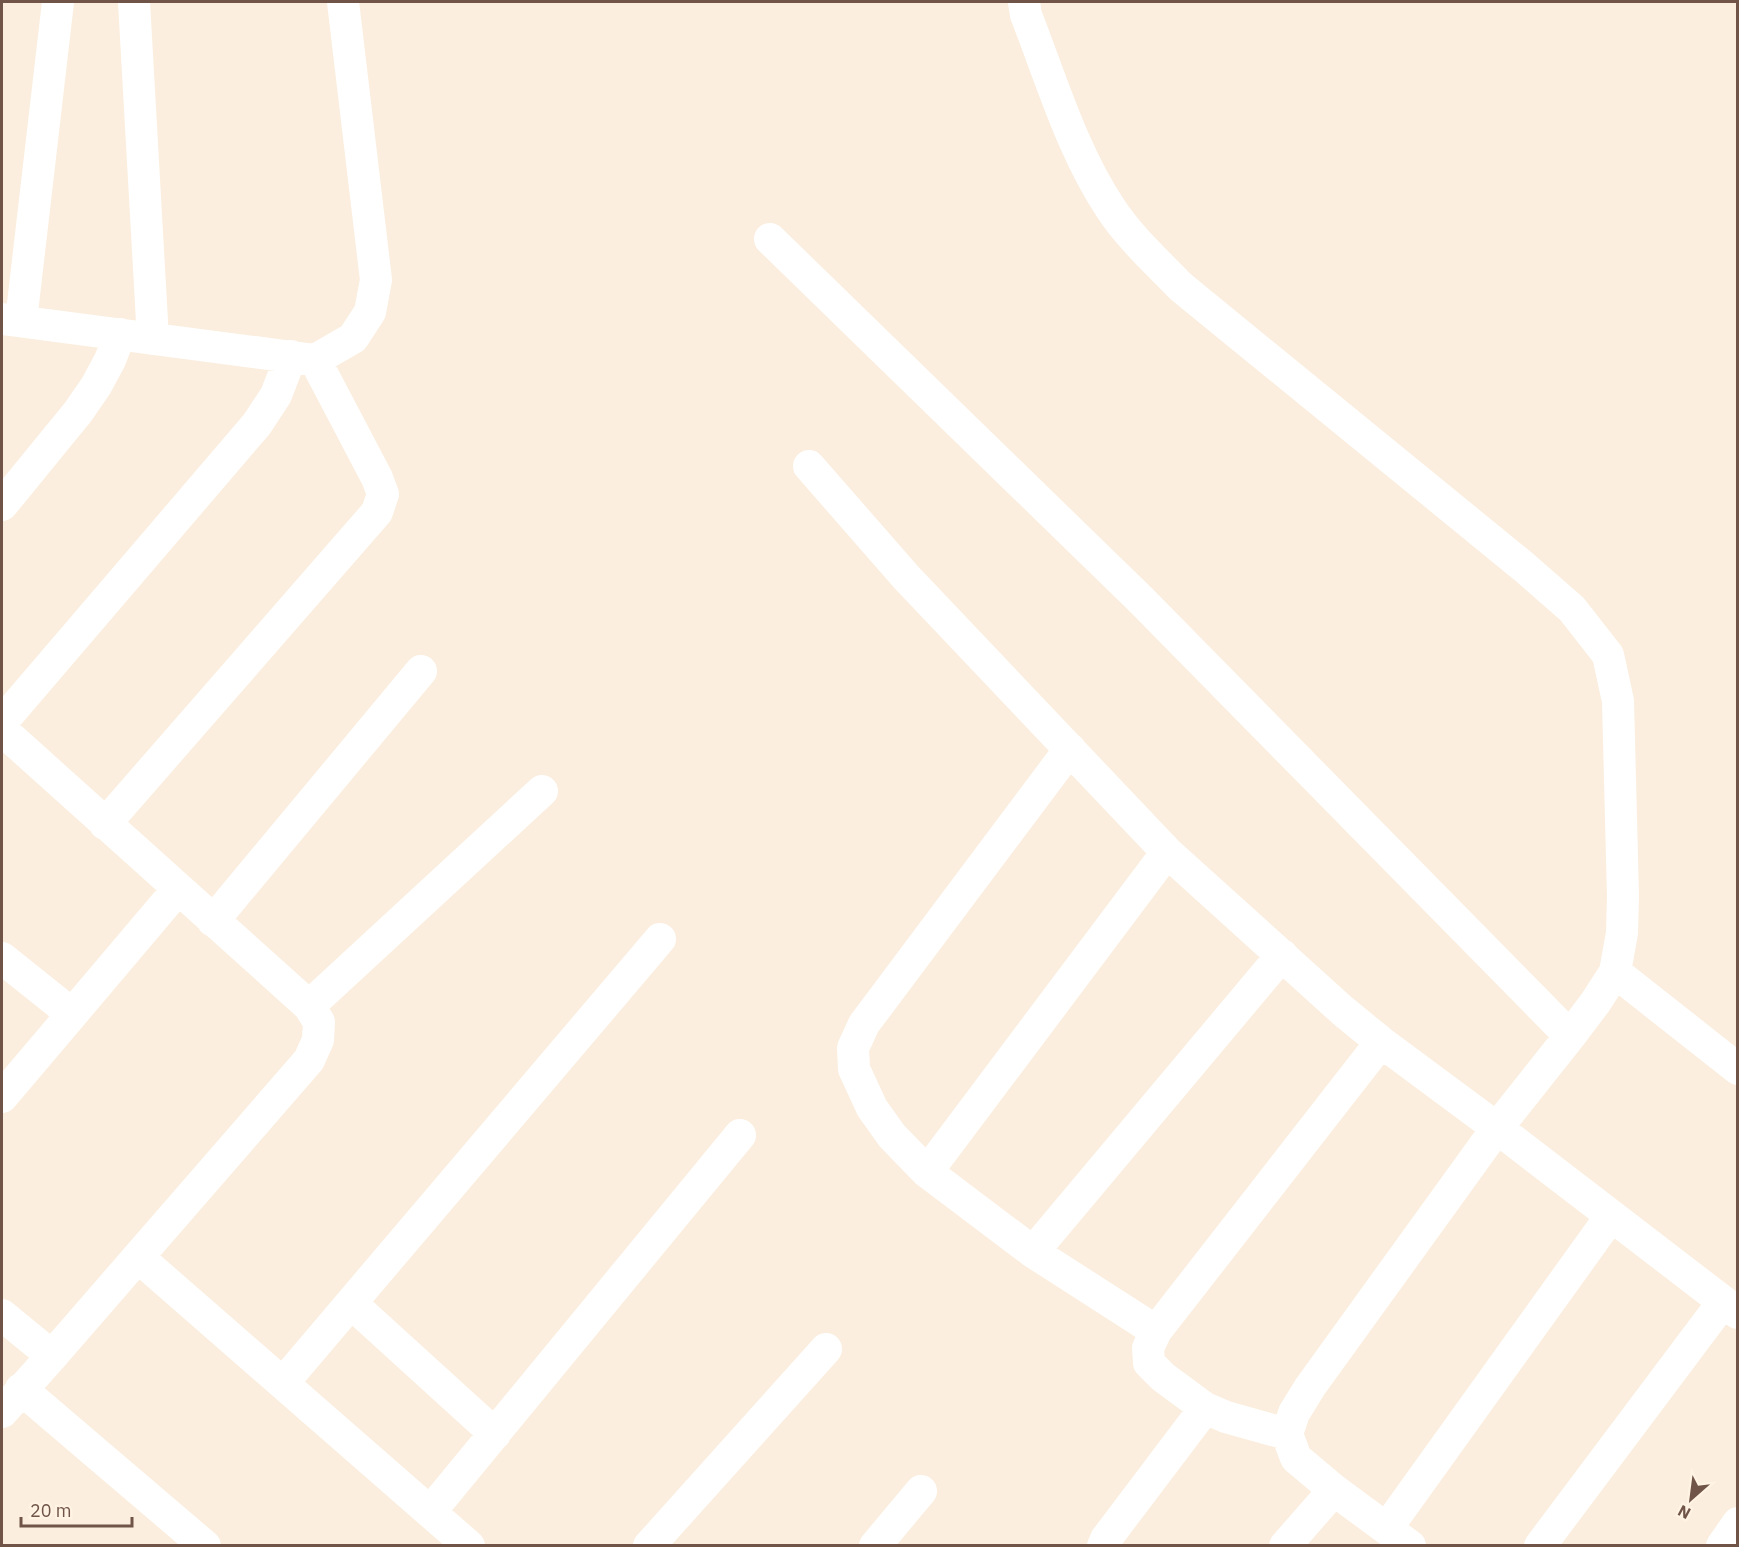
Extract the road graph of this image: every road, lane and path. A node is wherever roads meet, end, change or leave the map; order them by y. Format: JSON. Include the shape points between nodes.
{"nodes":[{"id":1,"x":58,"y":2,"type":"edge"},
{"id":2,"x":134,"y":2,"type":"edge"},
{"id":3,"x":343,"y":2,"type":"edge"},
{"id":4,"x":1024,"y":2,"type":"edge"},
{"id":5,"x":770,"y":239,"type":"dead end"},
{"id":6,"x":11,"y":320,"type":"edge"},
{"id":7,"x":120,"y":334,"type":"junction"},
{"id":8,"x":153,"y":339,"type":"junction"},
{"id":9,"x":303,"y":358,"type":"junction"},
{"id":10,"x":809,"y":465,"type":"dead end"},
{"id":11,"x":2,"y":505,"type":"edge"},
{"id":12,"x":421,"y":671,"type":"dead end"},
{"id":13,"x":2,"y":722,"type":"edge"},
{"id":14,"x":2,"y":730,"type":"edge"},
{"id":15,"x":1070,"y":749,"type":"junction"},
{"id":16,"x":542,"y":791,"type":"dead end"},
{"id":17,"x":105,"y":824,"type":"junction"},
{"id":18,"x":1167,"y":852,"type":"junction"},
{"id":19,"x":178,"y":890,"type":"junction"},
{"id":20,"x":213,"y":921,"type":"junction"},
{"id":21,"x":660,"y":939,"type":"dead end"},
{"id":22,"x":1282,"y":955,"type":"junction"},
{"id":23,"x":2,"y":958,"type":"edge"},
{"id":24,"x":1616,"y":972,"type":"junction"},
{"id":25,"x":309,"y":1006,"type":"junction"},
{"id":26,"x":72,"y":1014,"type":"junction"},
{"id":27,"x":1570,"y":1036,"type":"junction"},
{"id":28,"x":1380,"y":1042,"type":"junction"},
{"id":29,"x":1733,"y":1058,"type":"edge"},
{"id":30,"x":2,"y":1097,"type":"edge"},
{"id":31,"x":1497,"y":1128,"type":"junction"},
{"id":32,"x":740,"y":1135,"type":"dead end"},
{"id":33,"x":927,"y":1172,"type":"junction"},
{"id":34,"x":1611,"y":1216,"type":"junction"},
{"id":35,"x":1033,"y":1252,"type":"junction"},
{"id":36,"x":138,"y":1257,"type":"junction"},
{"id":37,"x":351,"y":1303,"type":"junction"},
{"id":38,"x":1730,"y":1308,"type":"edge"},
{"id":39,"x":2,"y":1315,"type":"edge"},
{"id":40,"x":1156,"y":1331,"type":"junction"},
{"id":41,"x":826,"y":1349,"type":"dead end"},
{"id":42,"x":52,"y":1356,"type":"junction"},
{"id":43,"x":283,"y":1383,"type":"junction"},
{"id":44,"x":11,"y":1400,"type":"edge"},
{"id":45,"x":1205,"y":1408,"type":"junction"},
{"id":46,"x":495,"y":1434,"type":"junction"},
{"id":47,"x":1287,"y":1434,"type":"junction"},
{"id":48,"x":1334,"y":1490,"type":"junction"},
{"id":49,"x":921,"y":1491,"type":"dead end"},
{"id":50,"x":430,"y":1512,"type":"junction"},
{"id":51,"x":1737,"y":1523,"type":"edge"},
{"id":52,"x":1398,"y":1537,"type":"edge"},
{"id":53,"x":205,"y":1545,"type":"edge"},
{"id":54,"x":469,"y":1545,"type":"edge"},
{"id":55,"x":649,"y":1545,"type":"edge"},
{"id":56,"x":875,"y":1545,"type":"edge"},
{"id":57,"x":1103,"y":1545,"type":"edge"},
{"id":58,"x":1285,"y":1545,"type":"edge"},
{"id":59,"x":1540,"y":1545,"type":"edge"},
{"id":60,"x":1722,"y":1545,"type":"edge"}],
"edges":[{"from":1,"to":6,"type":"street"},
{"from":2,"to":8,"type":"street"},
{"from":3,"to":9,"type":"street","via":[[376,280],[369,312],[353,338]]},
{"from":4,"to":24,"type":"street","via":[[1082,158],[1111,209],[1140,245],[1181,287],[1572,609],[1608,655],[1619,724],[1622,933]]},
{"from":5,"to":27,"type":"street","via":[[1141,600]]},
{"from":6,"to":7,"type":"street"},
{"from":7,"to":8,"type":"street"},
{"from":7,"to":11,"type":"street","via":[[110,360],[78,412]]},
{"from":8,"to":9,"type":"street"},
{"from":9,"to":13,"type":"street","via":[[257,424]]},
{"from":9,"to":17,"type":"street","via":[[377,478],[383,494],[377,512]]},
{"from":10,"to":15,"type":"street","via":[[906,577]]},
{"from":12,"to":20,"type":"street"},
{"from":14,"to":17,"type":"street"},
{"from":15,"to":18,"type":"street"},
{"from":15,"to":33,"type":"street","via":[[864,1024],[854,1048],[854,1070],[873,1108],[892,1136]]},
{"from":16,"to":25,"type":"street"},
{"from":17,"to":19,"type":"street"},
{"from":18,"to":22,"type":"street"},
{"from":18,"to":33,"type":"street"},
{"from":19,"to":20,"type":"street"},
{"from":19,"to":26,"type":"street"},
{"from":20,"to":25,"type":"street"},
{"from":21,"to":37,"type":"street"},
{"from":22,"to":28,"type":"street"},
{"from":22,"to":35,"type":"street"},
{"from":23,"to":26,"type":"street"},
{"from":24,"to":27,"type":"street"},
{"from":24,"to":29,"type":"street"},
{"from":25,"to":36,"type":"street","via":[[319,1022],[318,1040],[309,1060]]},
{"from":26,"to":30,"type":"street"},
{"from":27,"to":31,"type":"street"},
{"from":28,"to":31,"type":"street"},
{"from":28,"to":40,"type":"street"},
{"from":31,"to":34,"type":"street"},
{"from":31,"to":47,"type":"street","via":[[1310,1387]]},
{"from":32,"to":46,"type":"street"},
{"from":33,"to":35,"type":"street"},
{"from":34,"to":38,"type":"street"},
{"from":34,"to":52,"type":"street"},
{"from":35,"to":40,"type":"street"},
{"from":36,"to":42,"type":"street"},
{"from":36,"to":43,"type":"street"},
{"from":37,"to":43,"type":"street"},
{"from":37,"to":46,"type":"street"},
{"from":38,"to":59,"type":"street"},
{"from":39,"to":42,"type":"street"},
{"from":40,"to":45,"type":"street","via":[[1148,1348],[1149,1363]]},
{"from":41,"to":55,"type":"street"},
{"from":42,"to":44,"type":"street"},
{"from":43,"to":50,"type":"street"},
{"from":44,"to":53,"type":"street"},
{"from":45,"to":47,"type":"street"},
{"from":45,"to":57,"type":"street"},
{"from":46,"to":50,"type":"street"},
{"from":47,"to":48,"type":"street","via":[[1296,1458]]},
{"from":48,"to":52,"type":"street"},
{"from":48,"to":58,"type":"street"},
{"from":49,"to":56,"type":"street"},
{"from":50,"to":54,"type":"street"},
{"from":51,"to":60,"type":"street"}]}
